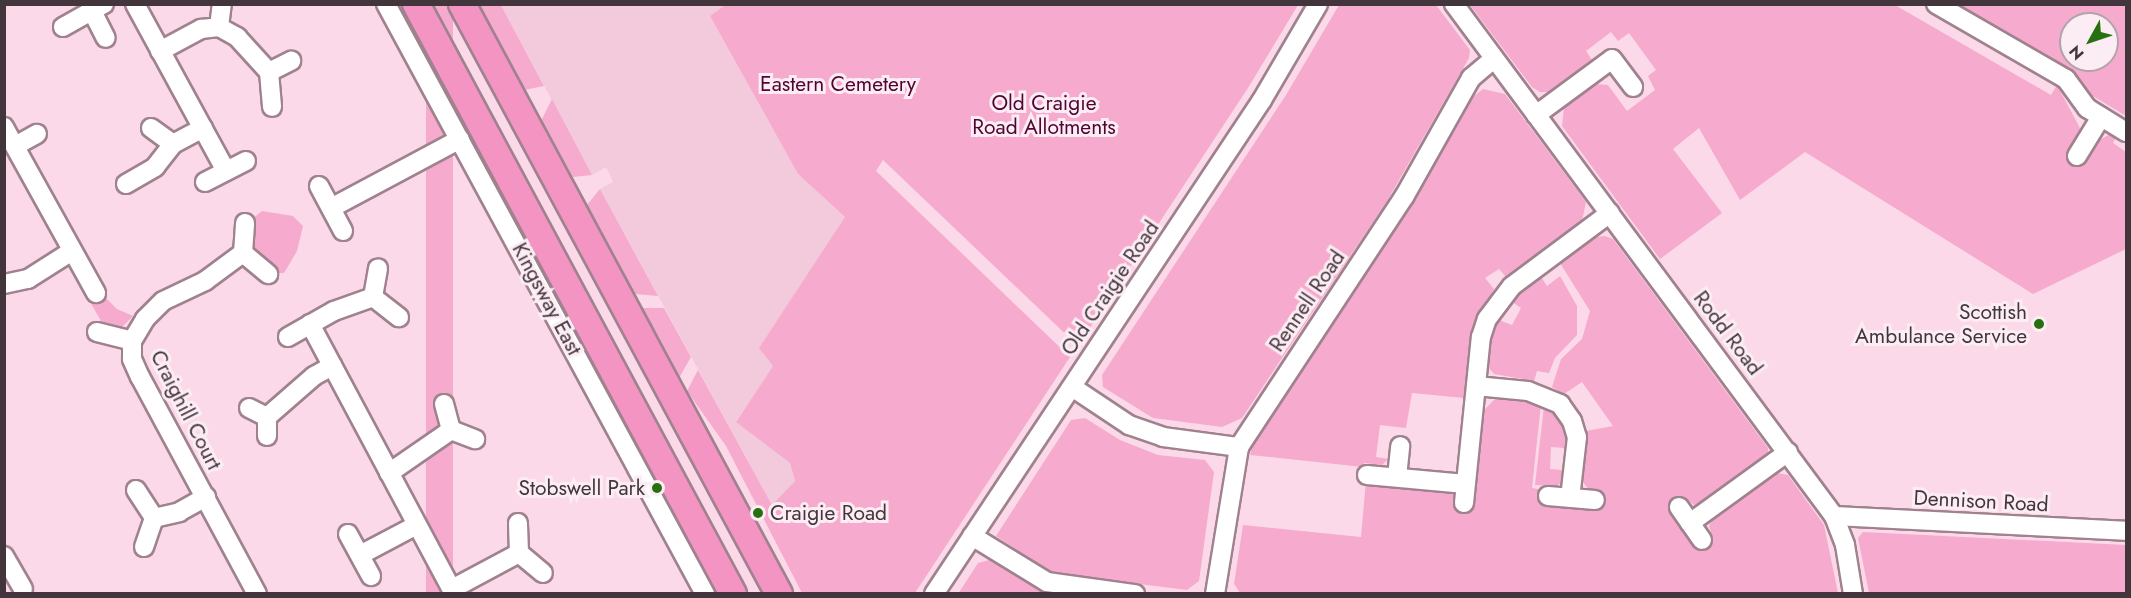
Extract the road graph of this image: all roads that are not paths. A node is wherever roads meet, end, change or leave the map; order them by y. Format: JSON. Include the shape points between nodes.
{"nodes":[{"id":1,"x":135,"y":4,"type":"edge"},
{"id":2,"x":222,"y":4,"type":"edge"},
{"id":3,"x":386,"y":4,"type":"edge"},
{"id":4,"x":416,"y":4,"type":"edge"},
{"id":5,"x":462,"y":4,"type":"edge"},
{"id":6,"x":1318,"y":4,"type":"edge"},
{"id":7,"x":1454,"y":4,"type":"edge"},
{"id":8,"x":1936,"y":4,"type":"edge"},
{"id":9,"x":98,"y":8,"type":"edge"},
{"id":10,"x":63,"y":27,"type":"dead end"},
{"id":11,"x":219,"y":27,"type":"junction"},
{"id":12,"x":106,"y":38,"type":"dead end"},
{"id":13,"x":160,"y":51,"type":"junction"},
{"id":14,"x":1494,"y":58,"type":"junction"},
{"id":15,"x":291,"y":61,"type":"dead end"},
{"id":16,"x":269,"y":72,"type":"junction"},
{"id":17,"x":1633,"y":87,"type":"dead end"},
{"id":18,"x":272,"y":107,"type":"dead end"},
{"id":19,"x":1536,"y":115,"type":"junction"},
{"id":20,"x":2101,"y":117,"type":"junction"},
{"id":21,"x":4,"y":127,"type":"edge"},
{"id":22,"x":151,"y":128,"type":"dead end"},
{"id":23,"x":203,"y":128,"type":"junction"},
{"id":24,"x":2127,"y":132,"type":"edge"},
{"id":25,"x":37,"y":134,"type":"dead end"},
{"id":26,"x":460,"y":139,"type":"junction"},
{"id":27,"x":173,"y":144,"type":"junction"},
{"id":28,"x":15,"y":146,"type":"junction"},
{"id":29,"x":2077,"y":156,"type":"dead end"},
{"id":30,"x":246,"y":161,"type":"dead end"},
{"id":31,"x":226,"y":171,"type":"junction"},
{"id":32,"x":205,"y":182,"type":"dead end"},
{"id":33,"x":126,"y":184,"type":"dead end"},
{"id":34,"x":319,"y":186,"type":"dead end"},
{"id":35,"x":331,"y":208,"type":"junction"},
{"id":36,"x":1610,"y":213,"type":"junction"},
{"id":37,"x":245,"y":223,"type":"dead end"},
{"id":38,"x":343,"y":231,"type":"dead end"},
{"id":39,"x":72,"y":251,"type":"junction"},
{"id":40,"x":243,"y":253,"type":"junction"},
{"id":41,"x":378,"y":268,"type":"dead end"},
{"id":42,"x":268,"y":274,"type":"dead end"},
{"id":43,"x":4,"y":284,"type":"edge"},
{"id":44,"x":96,"y":293,"type":"dead end"},
{"id":45,"x":373,"y":297,"type":"junction"},
{"id":46,"x":399,"y":317,"type":"dead end"},
{"id":47,"x":310,"y":324,"type":"junction"},
{"id":48,"x":97,"y":332,"type":"dead end"},
{"id":49,"x":288,"y":337,"type":"dead end"},
{"id":50,"x":132,"y":341,"type":"junction"},
{"id":51,"x":332,"y":366,"type":"junction"},
{"id":52,"x":1476,"y":386,"type":"junction"},
{"id":53,"x":1071,"y":387,"type":"junction"},
{"id":54,"x":444,"y":404,"type":"dead end"},
{"id":55,"x":249,"y":408,"type":"dead end"},
{"id":56,"x":267,"y":417,"type":"junction"},
{"id":57,"x":451,"y":430,"type":"junction"},
{"id":58,"x":267,"y":436,"type":"dead end"},
{"id":59,"x":475,"y":439,"type":"dead end"},
{"id":60,"x":1400,"y":446,"type":"dead end"},
{"id":61,"x":1239,"y":447,"type":"junction"},
{"id":62,"x":1788,"y":452,"type":"junction"},
{"id":63,"x":389,"y":473,"type":"junction"},
{"id":64,"x":1367,"y":475,"type":"dead end"},
{"id":65,"x":1397,"y":477,"type":"junction"},
{"id":66,"x":1466,"y":483,"type":"junction"},
{"id":67,"x":136,"y":490,"type":"dead end"},
{"id":68,"x":1548,"y":496,"type":"dead end"},
{"id":69,"x":206,"y":497,"type":"junction"},
{"id":70,"x":1570,"y":498,"type":"junction"},
{"id":71,"x":1595,"y":500,"type":"dead end"},
{"id":72,"x":1464,"y":503,"type":"dead end"},
{"id":73,"x":1678,"y":507,"type":"dead end"},
{"id":74,"x":1834,"y":516,"type":"junction"},
{"id":75,"x":154,"y":518,"type":"junction"},
{"id":76,"x":518,"y":523,"type":"dead end"},
{"id":77,"x":1690,"y":523,"type":"junction"},
{"id":78,"x":417,"y":525,"type":"junction"},
{"id":79,"x":2127,"y":531,"type":"edge"},
{"id":80,"x":348,"y":534,"type":"dead end"},
{"id":81,"x":972,"y":536,"type":"junction"},
{"id":82,"x":1702,"y":540,"type":"dead end"},
{"id":83,"x":144,"y":547,"type":"dead end"},
{"id":84,"x":519,"y":553,"type":"junction"},
{"id":85,"x":360,"y":555,"type":"junction"},
{"id":86,"x":7,"y":567,"type":"edge"},
{"id":87,"x":543,"y":573,"type":"dead end"},
{"id":88,"x":371,"y":576,"type":"dead end"},
{"id":89,"x":23,"y":589,"type":"dead end"},
{"id":90,"x":453,"y":591,"type":"edge"},
{"id":91,"x":257,"y":594,"type":"edge"},
{"id":92,"x":705,"y":594,"type":"edge"},
{"id":93,"x":733,"y":594,"type":"edge"},
{"id":94,"x":778,"y":594,"type":"edge"},
{"id":95,"x":934,"y":594,"type":"edge"},
{"id":96,"x":1135,"y":594,"type":"edge"},
{"id":97,"x":1215,"y":594,"type":"edge"},
{"id":98,"x":1853,"y":594,"type":"edge"}],
"edges":[{"from":1,"to":13,"type":"street"},
{"from":2,"to":11,"type":"street"},
{"from":3,"to":26,"type":"street","name":"Kingsway East"},
{"from":4,"to":93,"type":"highway","name":"Kingsway East"},
{"from":5,"to":94,"type":"highway"},
{"from":6,"to":53,"type":"street","name":"Old Craigie Road","via":[[1262,100]]},
{"from":7,"to":14,"type":"street","name":"Rodd Road"},
{"from":8,"to":20,"type":"street","via":[[2066,79],[2087,108]]},
{"from":9,"to":10,"type":"street"},
{"from":9,"to":12,"type":"street"},
{"from":11,"to":13,"type":"street","via":[[201,29]]},
{"from":11,"to":16,"type":"street","via":[[237,37]]},
{"from":13,"to":23,"type":"street"},
{"from":14,"to":19,"type":"street","name":"Rodd Road"},
{"from":14,"to":61,"type":"street","name":"Rennell Road","via":[[1471,78],[1404,196]]},
{"from":15,"to":16,"type":"street"},
{"from":16,"to":18,"type":"street"},
{"from":17,"to":19,"type":"street","via":[[1612,59]]},
{"from":19,"to":36,"type":"street","name":"Rodd Road"},
{"from":20,"to":24,"type":"street"},
{"from":20,"to":29,"type":"street"},
{"from":21,"to":28,"type":"street"},
{"from":22,"to":27,"type":"street"},
{"from":23,"to":27,"type":"street"},
{"from":23,"to":31,"type":"street"},
{"from":25,"to":28,"type":"street"},
{"from":26,"to":35,"type":"street"},
{"from":26,"to":92,"type":"street","name":"Kingsway East"},
{"from":27,"to":33,"type":"street","via":[[155,167]]},
{"from":28,"to":39,"type":"street"},
{"from":30,"to":31,"type":"street"},
{"from":31,"to":32,"type":"street"},
{"from":34,"to":35,"type":"street"},
{"from":35,"to":38,"type":"street"},
{"from":36,"to":52,"type":"street","via":[[1496,302],[1480,337]]},
{"from":36,"to":62,"type":"street","name":"Rodd Road"},
{"from":37,"to":40,"type":"street"},
{"from":39,"to":43,"type":"street","via":[[28,279]]},
{"from":39,"to":44,"type":"street"},
{"from":40,"to":42,"type":"street"},
{"from":40,"to":50,"type":"street","name":"Craighill Court","via":[[204,281],[163,301],[145,319]]},
{"from":41,"to":45,"type":"street"},
{"from":45,"to":46,"type":"street"},
{"from":45,"to":47,"type":"street"},
{"from":47,"to":49,"type":"street"},
{"from":47,"to":51,"type":"street"},
{"from":48,"to":50,"type":"street","name":"Craighill Court"},
{"from":50,"to":69,"type":"street","name":"Craighill Court","via":[[132,359],[140,377]]},
{"from":51,"to":56,"type":"street","via":[[314,376]]},
{"from":51,"to":63,"type":"street"},
{"from":52,"to":66,"type":"street"},
{"from":52,"to":70,"type":"street","via":[[1528,391],[1560,404],[1577,437]]},
{"from":53,"to":61,"type":"street","via":[[1106,412],[1151,433]]},
{"from":53,"to":81,"type":"street","name":"Old Craigie Road"},
{"from":54,"to":57,"type":"street"},
{"from":55,"to":56,"type":"street"},
{"from":56,"to":58,"type":"street"},
{"from":57,"to":59,"type":"street"},
{"from":57,"to":63,"type":"street"},
{"from":60,"to":65,"type":"street"},
{"from":61,"to":97,"type":"street","name":"Rennell Road"},
{"from":62,"to":74,"type":"street","name":"Rodd Road"},
{"from":62,"to":77,"type":"street"},
{"from":63,"to":78,"type":"street"},
{"from":64,"to":65,"type":"street"},
{"from":65,"to":66,"type":"street"},
{"from":66,"to":72,"type":"street"},
{"from":67,"to":75,"type":"street"},
{"from":68,"to":70,"type":"street"},
{"from":69,"to":75,"type":"street","name":"Craighill Court","via":[[179,512]]},
{"from":69,"to":91,"type":"street","name":"Craighill Court"},
{"from":70,"to":71,"type":"street"},
{"from":73,"to":77,"type":"street"},
{"from":74,"to":79,"type":"street","name":"Dennison Road"},
{"from":74,"to":98,"type":"street","name":"Rodd Road","via":[[1845,545]]},
{"from":75,"to":83,"type":"street"},
{"from":76,"to":84,"type":"street"},
{"from":77,"to":82,"type":"street"},
{"from":78,"to":85,"type":"street"},
{"from":78,"to":90,"type":"street"},
{"from":80,"to":85,"type":"street"},
{"from":81,"to":95,"type":"street","name":"Old Craigie Road"},
{"from":81,"to":96,"type":"street","via":[[1047,582]]},
{"from":84,"to":87,"type":"street"},
{"from":84,"to":90,"type":"street"},
{"from":85,"to":88,"type":"street"},
{"from":86,"to":89,"type":"street"}]}
